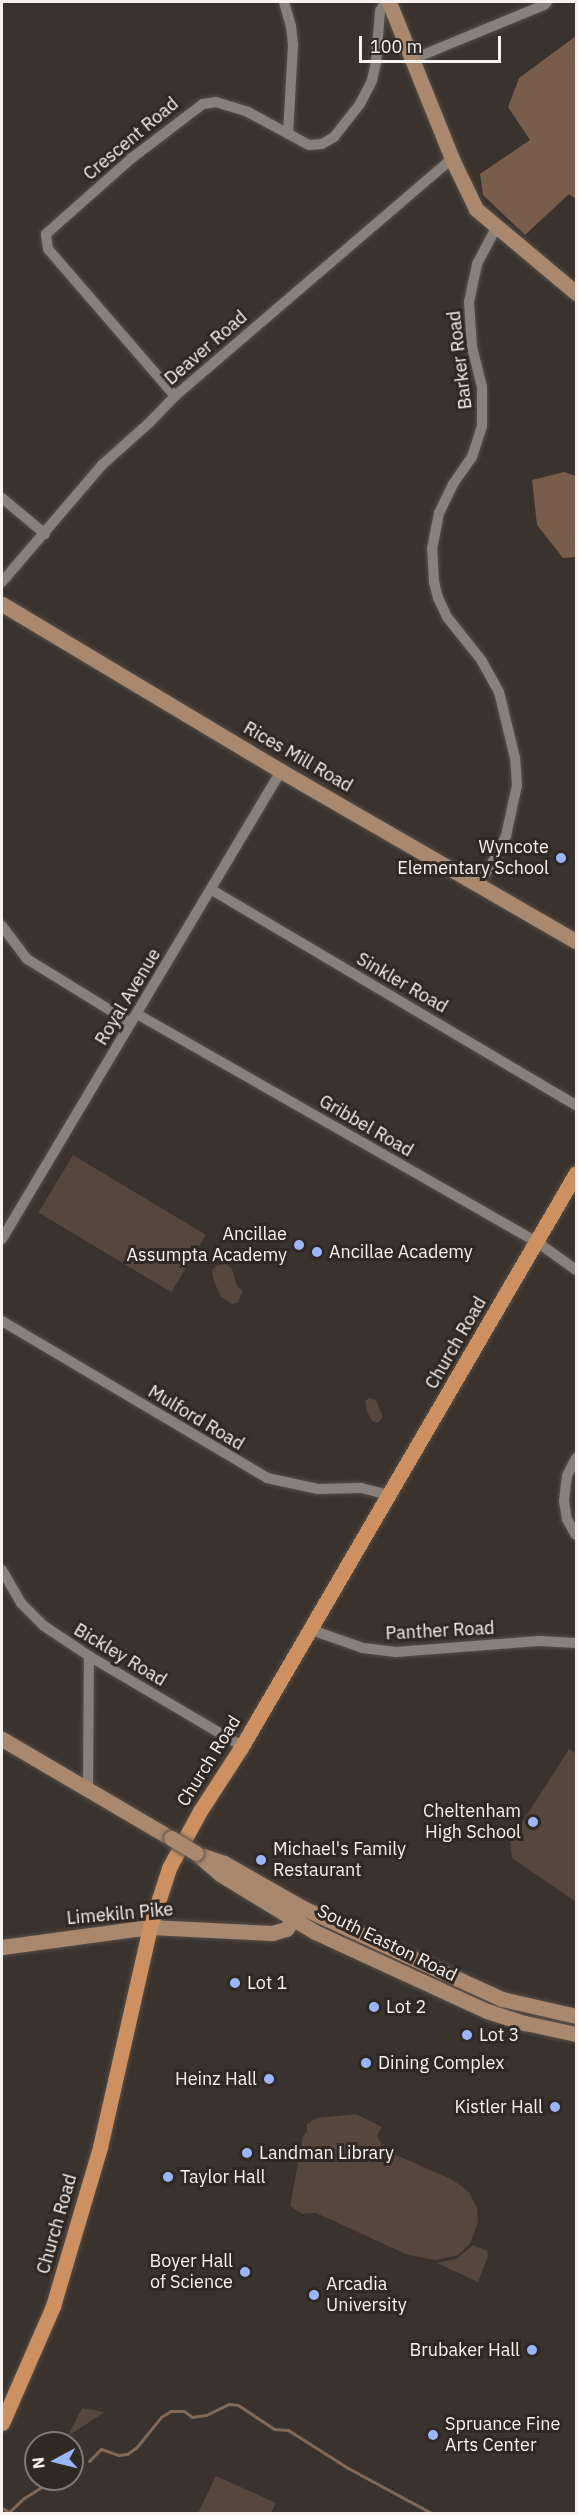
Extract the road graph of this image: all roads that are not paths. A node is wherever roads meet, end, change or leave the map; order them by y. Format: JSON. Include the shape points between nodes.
{"nodes":[{"id":1,"x":284,"y":2,"type":"edge"},
{"id":2,"x":388,"y":2,"type":"edge"},
{"id":3,"x":547,"y":2,"type":"edge"},
{"id":4,"x":413,"y":59,"type":"junction"},
{"id":5,"x":288,"y":134,"type":"junction"},
{"id":6,"x":452,"y":159,"type":"junction"},
{"id":7,"x":496,"y":228,"type":"junction"},
{"id":8,"x":576,"y":293,"type":"edge"},
{"id":9,"x":175,"y":396,"type":"junction"},
{"id":10,"x":2,"y":498,"type":"edge"},
{"id":11,"x":45,"y":534,"type":"junction"},
{"id":12,"x":2,"y":582,"type":"edge"},
{"id":13,"x":2,"y":604,"type":"edge"},
{"id":14,"x":281,"y":771,"type":"junction"},
{"id":15,"x":479,"y":883,"type":"junction"},
{"id":16,"x":212,"y":890,"type":"junction"},
{"id":17,"x":2,"y":926,"type":"edge"},
{"id":18,"x":576,"y":940,"type":"edge"},
{"id":19,"x":134,"y":1018,"type":"junction"},
{"id":20,"x":576,"y":1105,"type":"edge"},
{"id":21,"x":576,"y":1173,"type":"edge"},
{"id":22,"x":2,"y":1239,"type":"edge"},
{"id":23,"x":537,"y":1242,"type":"junction"},
{"id":24,"x":576,"y":1270,"type":"edge"},
{"id":25,"x":2,"y":1321,"type":"edge"},
{"id":26,"x":576,"y":1458,"type":"edge"},
{"id":27,"x":389,"y":1495,"type":"junction"},
{"id":28,"x":576,"y":1535,"type":"edge"},
{"id":29,"x":2,"y":1570,"type":"edge"},
{"id":30,"x":309,"y":1629,"type":"junction"},
{"id":31,"x":576,"y":1643,"type":"edge"},
{"id":32,"x":89,"y":1656,"type":"junction"},
{"id":33,"x":2,"y":1738,"type":"edge"},
{"id":34,"x":242,"y":1746,"type":"junction"},
{"id":35,"x":88,"y":1790,"type":"junction"},
{"id":36,"x":299,"y":1913,"type":"junction"},
{"id":37,"x":150,"y":1927,"type":"junction"},
{"id":38,"x":2,"y":1947,"type":"edge"},
{"id":39,"x":576,"y":2016,"type":"edge"},
{"id":40,"x":576,"y":2034,"type":"edge"},
{"id":41,"x":2,"y":2423,"type":"edge"}],
"edges":[{"from":1,"to":5,"type":"street","via":[[293,45]]},
{"from":2,"to":4,"type":"main road"},
{"from":2,"to":5,"type":"street","name":"Crescent Road","via":[[380,11],[372,80],[349,120],[334,137],[317,145],[305,144]]},
{"from":3,"to":4,"type":"street"},
{"from":4,"to":6,"type":"main road"},
{"from":5,"to":9,"type":"street","name":"Crescent Road","via":[[234,107],[211,102],[198,105],[46,234],[48,249]]},
{"from":6,"to":7,"type":"main road","via":[[476,209]]},
{"from":6,"to":9,"type":"street","name":"Deaver Road"},
{"from":7,"to":8,"type":"main road"},
{"from":7,"to":15,"type":"street","name":"Barker Road","via":[[477,264],[470,295],[472,347],[484,403],[482,427],[472,457],[439,513],[432,549],[438,598],[500,692],[516,759],[517,785],[506,836]]},
{"from":9,"to":11,"type":"street","name":"Deaver Road","via":[[102,465]]},
{"from":10,"to":11,"type":"street"},
{"from":11,"to":12,"type":"street","name":"Deaver Road"},
{"from":13,"to":14,"type":"main road","name":"Rices Mill Road"},
{"from":14,"to":15,"type":"main road","name":"Rices Mill Road"},
{"from":14,"to":16,"type":"street","name":"Royal Avenue"},
{"from":15,"to":18,"type":"main road","name":"Rices Mill Road"},
{"from":16,"to":19,"type":"street","name":"Royal Avenue"},
{"from":16,"to":20,"type":"street","name":"Sinkler Road"},
{"from":17,"to":19,"type":"street","name":"Gribbel Road","via":[[27,959]]},
{"from":19,"to":22,"type":"street","name":"Royal Avenue"},
{"from":19,"to":23,"type":"street","name":"Gribbel Road"},
{"from":21,"to":23,"type":"main road","name":"Church Road"},
{"from":23,"to":24,"type":"street","name":"Gribbel Road"},
{"from":23,"to":27,"type":"main road","name":"Church Road"},
{"from":25,"to":27,"type":"street","name":"Mulford Road","via":[[267,1478],[318,1489],[361,1488]]},
{"from":26,"to":28,"type":"street","via":[[567,1476],[564,1496],[567,1519]]},
{"from":27,"to":30,"type":"main road","name":"Church Road"},
{"from":29,"to":32,"type":"street","name":"Bickley Road","via":[[35,1619]]},
{"from":30,"to":31,"type":"street","name":"Panther Road","via":[[378,1651],[415,1653],[539,1641]]},
{"from":30,"to":34,"type":"main road","name":"Church Road"},
{"from":32,"to":34,"type":"street","name":"Bickley Road"},
{"from":32,"to":35,"type":"street"},
{"from":33,"to":35,"type":"main road","name":"South Easton Road"},
{"from":34,"to":37,"type":"main road","name":"Church Road","via":[[169,1869]]},
{"from":35,"to":36,"type":"main road","name":"South Easton Road","bridge":true,"via":[[196,1853],[220,1874]]},
{"from":36,"to":37,"type":"main road","name":"Limekiln Pike","via":[[286,1929],[260,1934]]},
{"from":36,"to":39,"type":"main road","name":"South Easton Road","via":[[502,1999]]},
{"from":36,"to":40,"type":"main road","name":"South Easton Road","via":[[315,1932],[478,2008],[525,2024]]},
{"from":37,"to":38,"type":"main road","name":"Limekiln Pike"},
{"from":37,"to":41,"type":"main road","name":"Church Road","via":[[107,2119],[53,2306]]}]}
